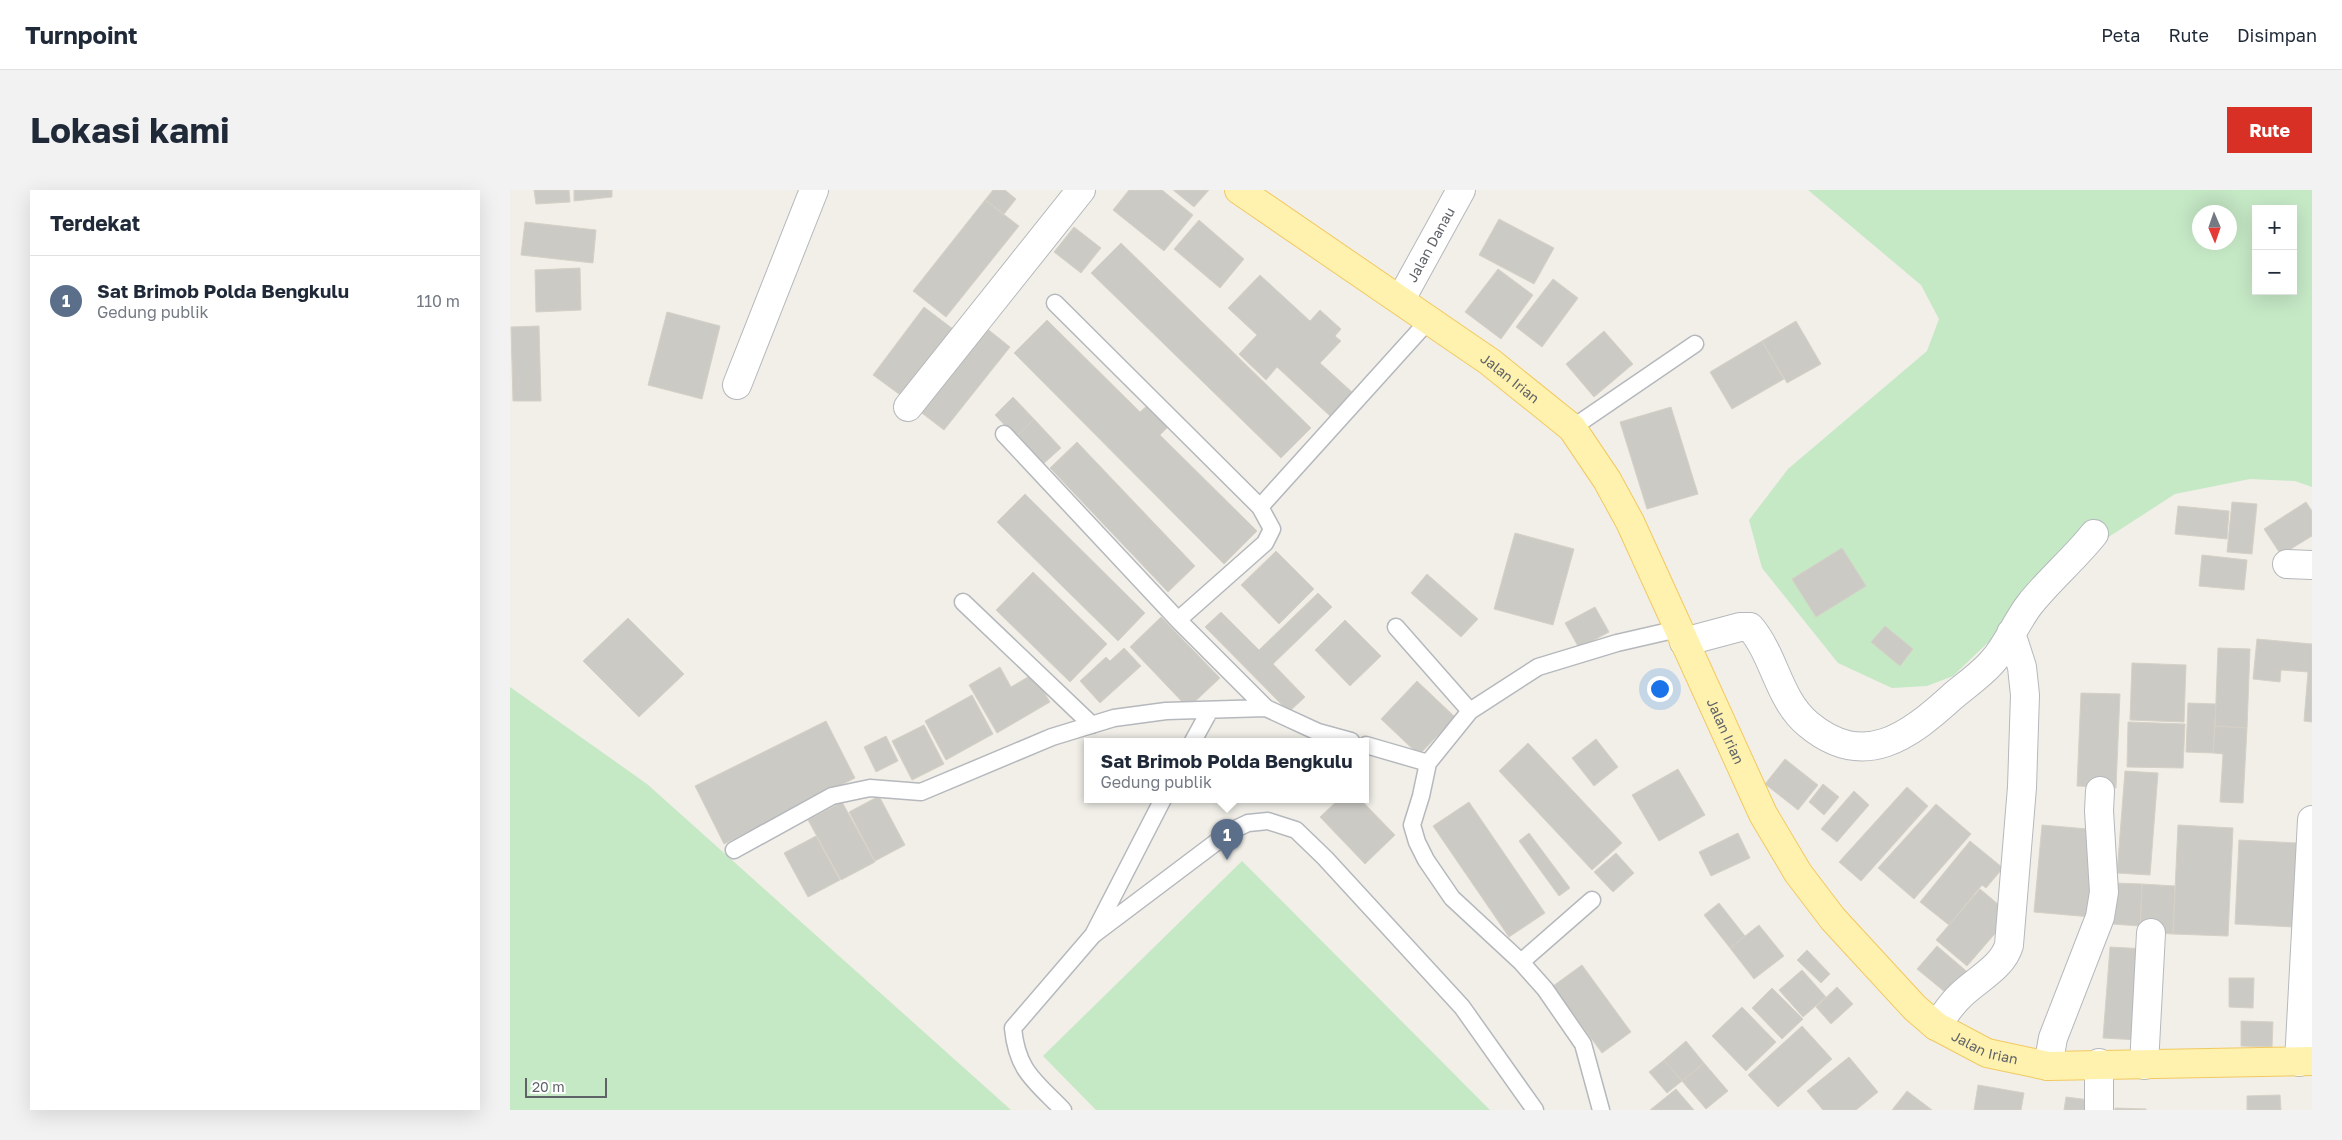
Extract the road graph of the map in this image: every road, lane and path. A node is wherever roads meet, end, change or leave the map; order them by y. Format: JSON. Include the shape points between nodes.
{"nodes":[{"id":1,"x":814,"y":190,"type":"edge"},
{"id":2,"x":1081,"y":190,"type":"edge"},
{"id":3,"x":1239,"y":190,"type":"edge"},
{"id":4,"x":1461,"y":190,"type":"edge"},
{"id":5,"x":1401,"y":299,"type":"junction"},
{"id":6,"x":1055,"y":303,"type":"dead end"},
{"id":7,"x":1429,"y":320,"type":"junction"},
{"id":8,"x":1695,"y":344,"type":"dead end"},
{"id":9,"x":737,"y":385,"type":"dead end"},
{"id":10,"x":908,"y":407,"type":"dead end"},
{"id":11,"x":1572,"y":428,"type":"junction"},
{"id":12,"x":1004,"y":434,"type":"dead end"},
{"id":13,"x":1260,"y":506,"type":"junction"},
{"id":14,"x":2094,"y":534,"type":"dead end"},
{"id":15,"x":962,"y":602,"type":"dead end"},
{"id":16,"x":1178,"y":620,"type":"junction"},
{"id":17,"x":1396,"y":627,"type":"dead end"},
{"id":18,"x":2011,"y":633,"type":"junction"},
{"id":19,"x":1681,"y":636,"type":"junction"},
{"id":20,"x":1266,"y":708,"type":"junction"},
{"id":21,"x":1470,"y":711,"type":"junction"},
{"id":22,"x":1209,"y":712,"type":"junction"},
{"id":23,"x":1092,"y":725,"type":"junction"},
{"id":24,"x":1195,"y":738,"type":"edge"},
{"id":25,"x":1341,"y":738,"type":"edge"},
{"id":26,"x":1369,"y":746,"type":"edge"},
{"id":27,"x":1428,"y":763,"type":"junction"},
{"id":28,"x":2100,"y":791,"type":"dead end"},
{"id":29,"x":1161,"y":803,"type":"edge"},
{"id":30,"x":2312,"y":820,"type":"edge"},
{"id":31,"x":734,"y":850,"type":"dead end"},
{"id":32,"x":1592,"y":900,"type":"dead end"},
{"id":33,"x":2151,"y":933,"type":"dead end"},
{"id":34,"x":1092,"y":934,"type":"junction"},
{"id":35,"x":1521,"y":962,"type":"junction"},
{"id":36,"x":1936,"y":1026,"type":"junction"},
{"id":37,"x":2306,"y":1061,"type":"edge"},
{"id":38,"x":2099,"y":1063,"type":"junction"},
{"id":39,"x":2048,"y":1066,"type":"junction"},
{"id":40,"x":2144,"y":1066,"type":"junction"},
{"id":41,"x":1063,"y":1110,"type":"edge"},
{"id":42,"x":1534,"y":1110,"type":"edge"},
{"id":43,"x":1601,"y":1110,"type":"edge"},
{"id":44,"x":2099,"y":1110,"type":"edge"}],
"edges":[{"from":1,"to":9,"type":"street"},
{"from":2,"to":10,"type":"street"},
{"from":3,"to":5,"type":"main road","name":"Jalan Irian"},
{"from":4,"to":5,"type":"street","name":"Jalan Danau"},
{"from":5,"to":7,"type":"main road","name":"Jalan Irian"},
{"from":6,"to":13,"type":"lane"},
{"from":7,"to":11,"type":"main road","name":"Jalan Irian","via":[[1490,362]]},
{"from":7,"to":13,"type":"lane"},
{"from":8,"to":11,"type":"lane"},
{"from":11,"to":19,"type":"main road","name":"Jalan Irian","via":[[1630,522]]},
{"from":12,"to":16,"type":"lane"},
{"from":13,"to":16,"type":"lane","via":[[1272,529],[1265,543]]},
{"from":14,"to":18,"type":"street","via":[[2030,604]]},
{"from":15,"to":23,"type":"lane"},
{"from":16,"to":20,"type":"lane"},
{"from":17,"to":21,"type":"lane"},
{"from":18,"to":19,"type":"street","via":[[1993,661],[1921,725],[1886,744],[1863,746],[1849,746],[1808,724],[1787,700],[1750,627]]},
{"from":18,"to":36,"type":"street","via":[[2022,667],[2026,695],[2009,945],[1999,963],[1959,996]]},
{"from":19,"to":21,"type":"lane","via":[[1617,644],[1538,667]]},
{"from":19,"to":36,"type":"main road","name":"Jalan Irian","via":[[1762,814],[1798,873],[1833,919],[1915,1008]]},
{"from":20,"to":22,"type":"lane"},
{"from":20,"to":25,"type":"lane","via":[[1318,732]]},
{"from":21,"to":27,"type":"lane"},
{"from":22,"to":23,"type":"lane","via":[[1140,714]]},
{"from":22,"to":24,"type":"lane"},
{"from":23,"to":31,"type":"lane","via":[[1052,737],[921,792],[870,788],[832,796]]},
{"from":26,"to":27,"type":"lane"},
{"from":27,"to":35,"type":"lane","via":[[1412,825],[1416,842],[1452,898]]},
{"from":28,"to":39,"type":"street","via":[[2104,892],[2100,917],[2053,1038]]},
{"from":29,"to":34,"type":"lane"},
{"from":30,"to":37,"type":"street"},
{"from":32,"to":35,"type":"lane"},
{"from":33,"to":40,"type":"street"},
{"from":34,"to":41,"type":"lane","via":[[1013,1028],[1015,1049],[1024,1070]]},
{"from":34,"to":42,"type":"lane","via":[[1231,831],[1248,823],[1268,821],[1296,830],[1462,1007]]},
{"from":35,"to":43,"type":"lane","via":[[1545,989],[1583,1044]]},
{"from":36,"to":39,"type":"main road","name":"Jalan Irian","via":[[1988,1053]]},
{"from":37,"to":40,"type":"main road","name":"Jalan Irian"},
{"from":38,"to":39,"type":"main road","name":"Jalan Irian"},
{"from":38,"to":40,"type":"main road","name":"Jalan Irian"},
{"from":38,"to":44,"type":"street"}]}
